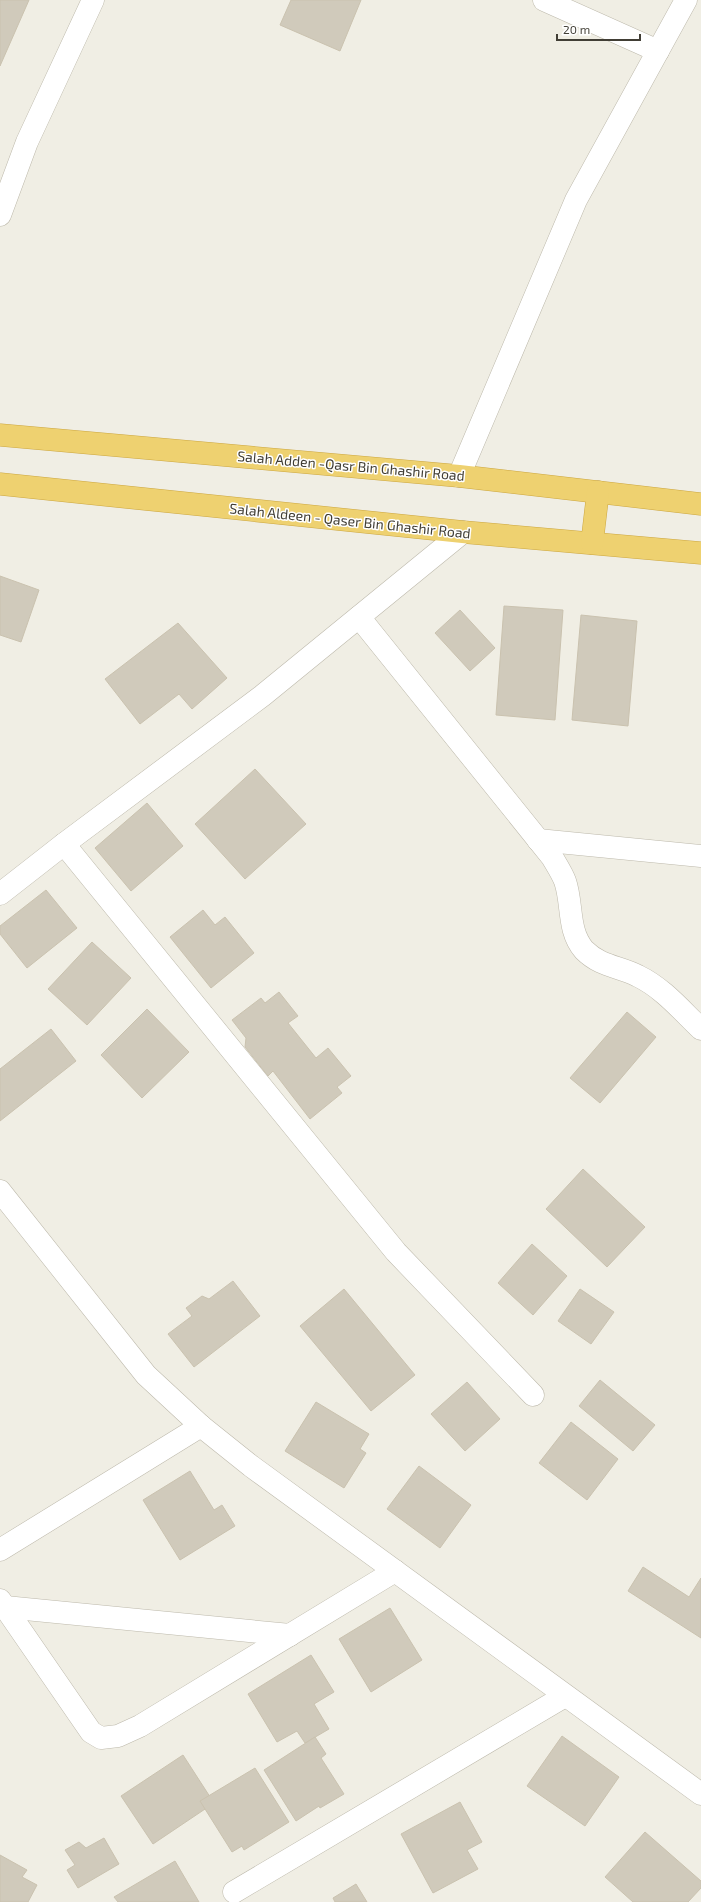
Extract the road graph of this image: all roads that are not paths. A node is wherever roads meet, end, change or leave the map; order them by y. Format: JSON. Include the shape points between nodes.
{"nodes":[{"id":1,"x":93,"y":0,"type":"edge"},
{"id":2,"x":544,"y":0,"type":"edge"},
{"id":3,"x":686,"y":0,"type":"edge"},
{"id":4,"x":658,"y":51,"type":"junction"},
{"id":5,"x":0,"y":215,"type":"edge"},
{"id":6,"x":0,"y":435,"type":"edge"},
{"id":7,"x":459,"y":476,"type":"junction"},
{"id":8,"x":0,"y":484,"type":"edge"},
{"id":9,"x":598,"y":492,"type":"junction"},
{"id":10,"x":701,"y":504,"type":"edge"},
{"id":11,"x":462,"y":532,"type":"junction"},
{"id":12,"x":592,"y":544,"type":"junction"},
{"id":13,"x":701,"y":553,"type":"edge"},
{"id":14,"x":359,"y":617,"type":"junction"},
{"id":15,"x":538,"y":840,"type":"junction"},
{"id":16,"x":64,"y":844,"type":"junction"},
{"id":17,"x":701,"y":856,"type":"edge"},
{"id":18,"x":0,"y":894,"type":"edge"},
{"id":19,"x":701,"y":1029,"type":"edge"},
{"id":20,"x":0,"y":1191,"type":"edge"},
{"id":21,"x":533,"y":1395,"type":"dead end"},
{"id":22,"x":201,"y":1426,"type":"junction"},
{"id":23,"x":0,"y":1550,"type":"edge"},
{"id":24,"x":395,"y":1571,"type":"junction"},
{"id":25,"x":2,"y":1603,"type":"edge"},
{"id":26,"x":290,"y":1635,"type":"junction"},
{"id":27,"x":564,"y":1696,"type":"junction"},
{"id":28,"x":701,"y":1794,"type":"edge"},
{"id":29,"x":234,"y":1892,"type":"dead end"}],
"edges":[{"from":1,"to":5,"type":"street","via":[[27,142]]},
{"from":2,"to":4,"type":"street"},
{"from":3,"to":4,"type":"street"},
{"from":4,"to":7,"type":"street","via":[[576,200]]},
{"from":6,"to":7,"type":"highway","name":"Salah Adden -Qasr Bin Ghashir Road"},
{"from":7,"to":9,"type":"highway","name":"Salah Adden -Qasr Bin Ghashir Road"},
{"from":8,"to":11,"type":"highway","name":"Salah Aldeen - Qaser Bin Ghashir Road"},
{"from":9,"to":10,"type":"highway","name":"Salah Adden -Qasr Bin Ghashir Road"},
{"from":9,"to":12,"type":"highway"},
{"from":11,"to":12,"type":"highway","name":"Salah Aldeen - Qaser Bin Ghashir Road"},
{"from":11,"to":14,"type":"street"},
{"from":12,"to":13,"type":"highway","name":"Salah Aldeen - Qaser Bin Ghashir Road"},
{"from":14,"to":15,"type":"street"},
{"from":14,"to":16,"type":"street","via":[[262,696]]},
{"from":15,"to":17,"type":"street"},
{"from":15,"to":19,"type":"street","via":[[552,857],[565,880],[572,927],[584,950],[604,965],[638,976],[661,990]]},
{"from":16,"to":18,"type":"street"},
{"from":16,"to":21,"type":"street","via":[[396,1252]]},
{"from":20,"to":22,"type":"street","via":[[146,1375]]},
{"from":22,"to":23,"type":"street"},
{"from":22,"to":24,"type":"street","via":[[251,1466]]},
{"from":24,"to":26,"type":"street"},
{"from":24,"to":27,"type":"street"},
{"from":25,"to":26,"type":"street"},
{"from":25,"to":26,"type":"street","via":[[91,1732],[101,1738],[118,1736],[140,1726]]},
{"from":27,"to":28,"type":"street"},
{"from":27,"to":29,"type":"street"}]}
